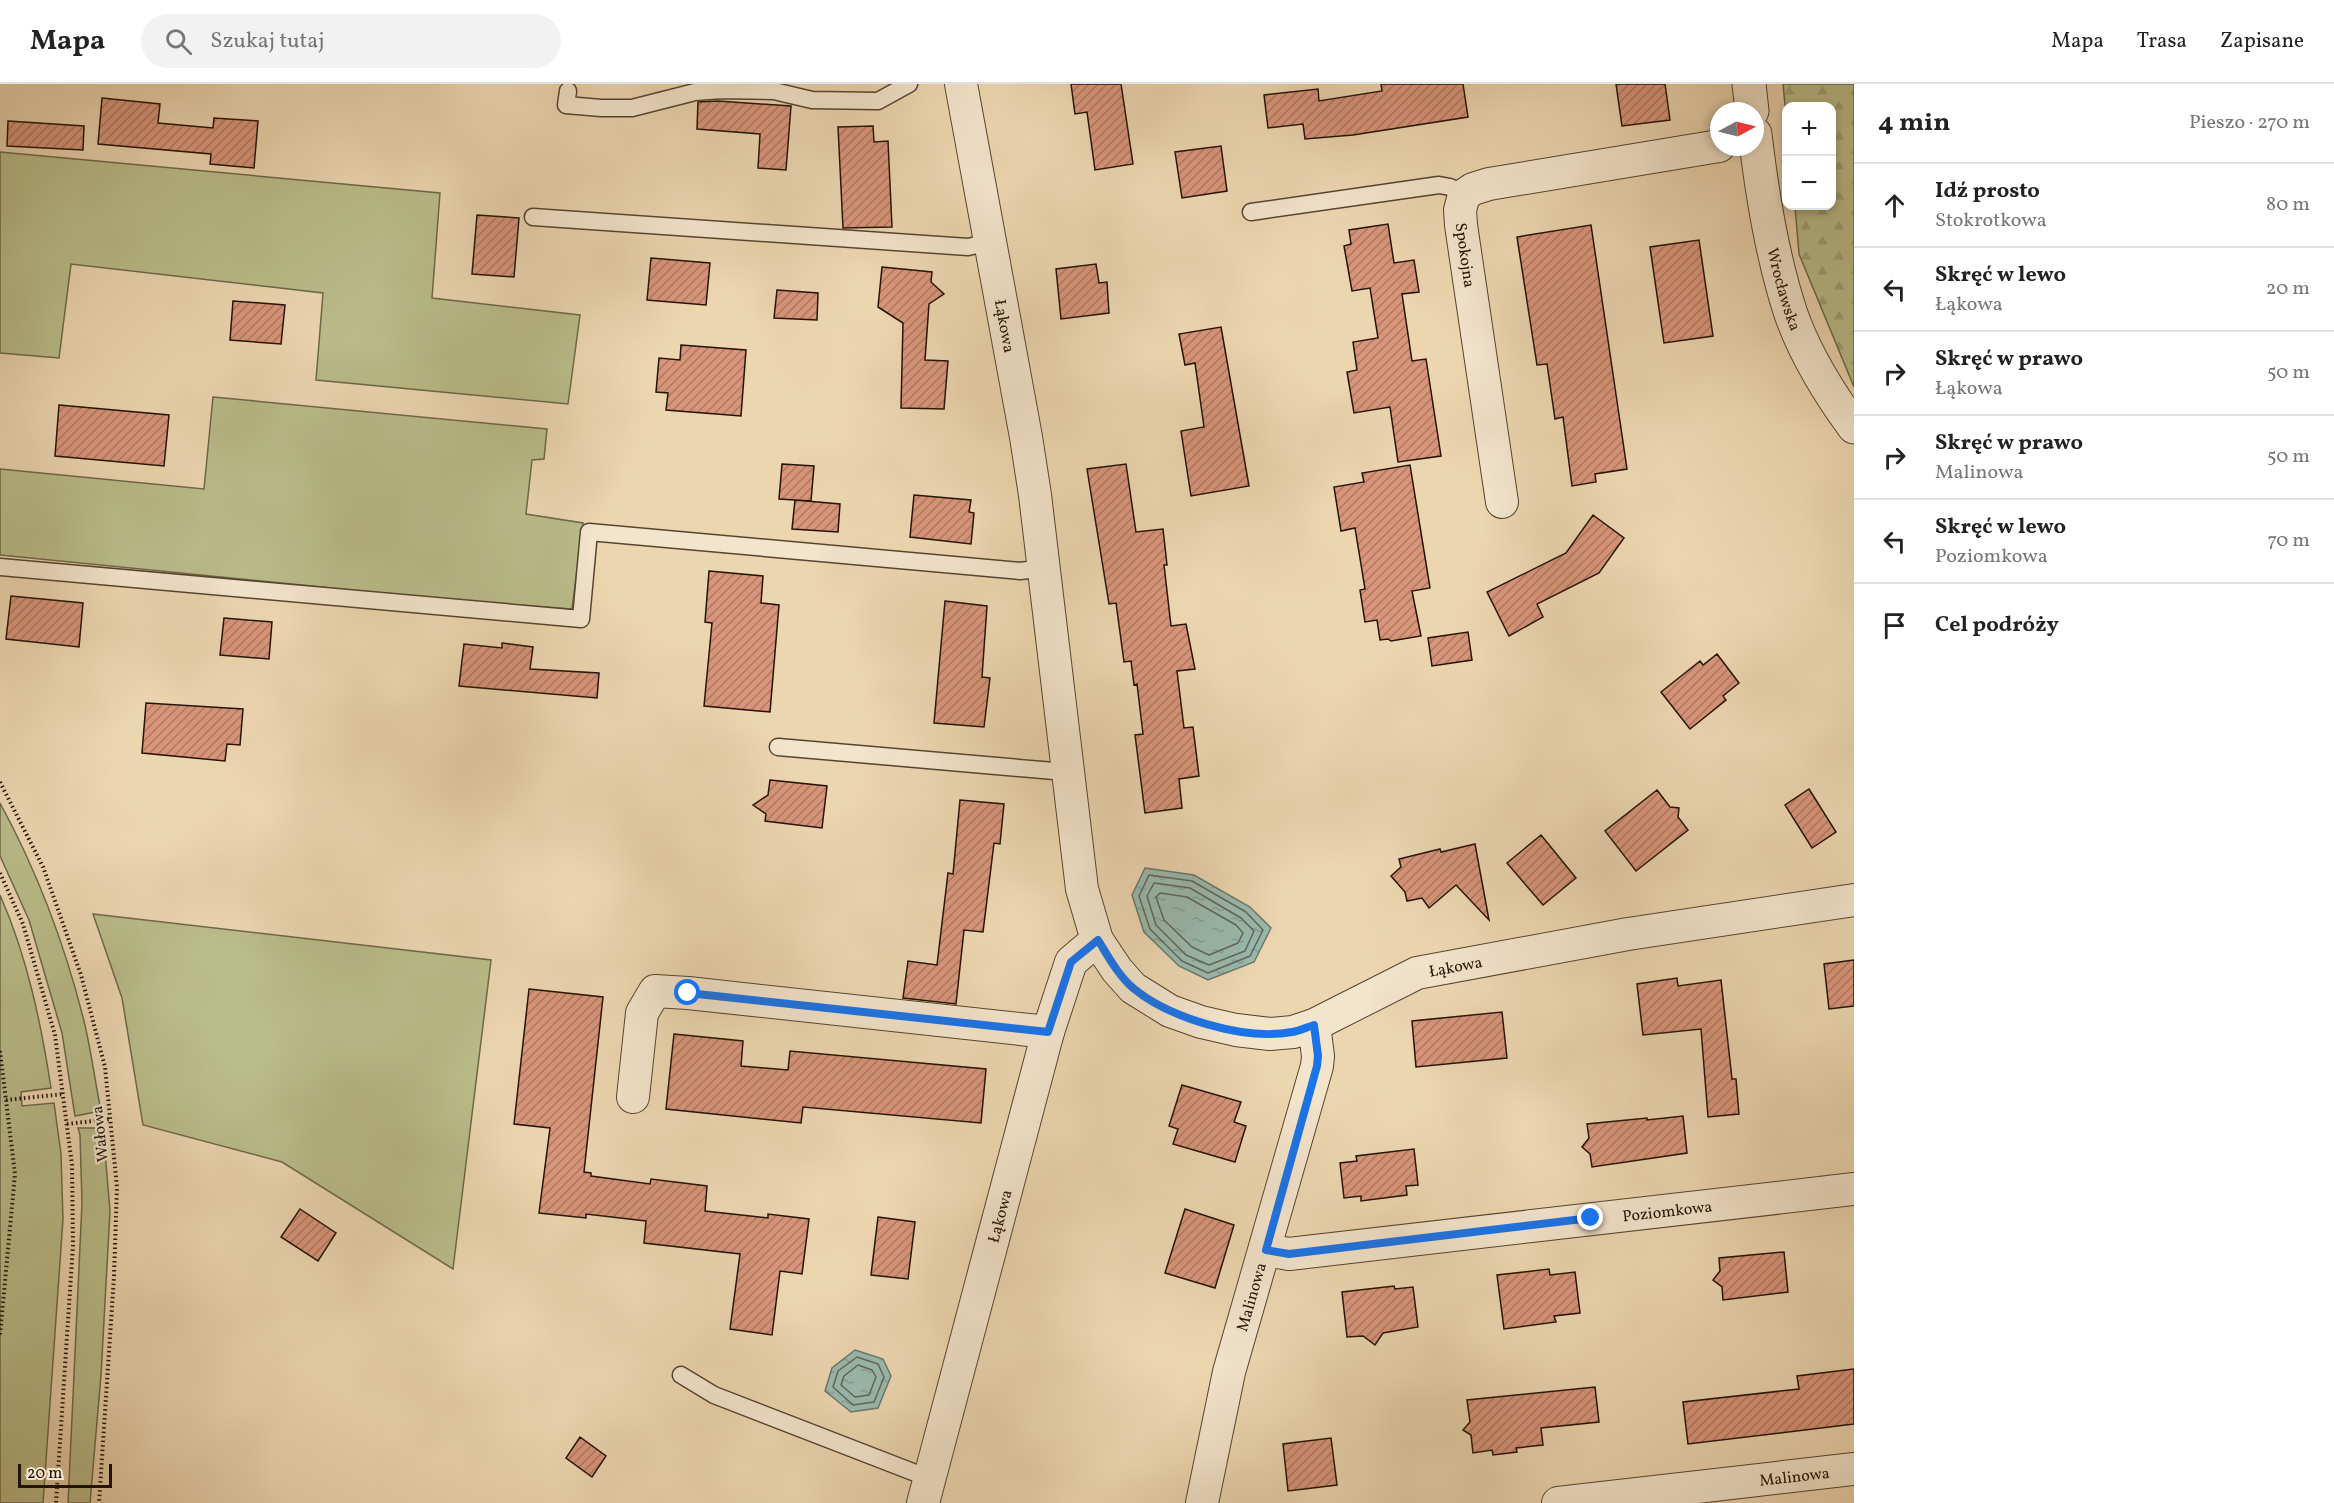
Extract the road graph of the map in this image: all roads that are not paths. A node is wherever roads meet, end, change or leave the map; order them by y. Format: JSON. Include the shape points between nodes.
{"nodes":[{"id":1,"x":909,"y":84,"type":"edge"},
{"id":2,"x":961,"y":84,"type":"edge"},
{"id":3,"x":1749,"y":84,"type":"edge"},
{"id":4,"x":568,"y":91,"type":"dead end"},
{"id":5,"x":1751,"y":102,"type":"edge"},
{"id":6,"x":1710,"y":147,"type":"edge"},
{"id":7,"x":1758,"y":156,"type":"edge"},
{"id":8,"x":1464,"y":195,"type":"junction"},
{"id":9,"x":1251,"y":212,"type":"dead end"},
{"id":10,"x":533,"y":216,"type":"dead end"},
{"id":11,"x":990,"y":242,"type":"junction"},
{"id":12,"x":1854,"y":427,"type":"edge"},
{"id":13,"x":1502,"y":502,"type":"dead end"},
{"id":14,"x":0,"y":567,"type":"edge"},
{"id":15,"x":1045,"y":568,"type":"junction"},
{"id":16,"x":778,"y":747,"type":"dead end"},
{"id":17,"x":1068,"y":769,"type":"junction"},
{"id":18,"x":1854,"y":900,"type":"edge"},
{"id":19,"x":1098,"y":940,"type":"junction"},
{"id":20,"x":1314,"y":1025,"type":"junction"},
{"id":21,"x":1048,"y":1032,"type":"junction"},
{"id":22,"x":633,"y":1097,"type":"dead end"},
{"id":23,"x":1854,"y":1189,"type":"edge"},
{"id":24,"x":1266,"y":1250,"type":"junction"},
{"id":25,"x":681,"y":1375,"type":"dead end"},
{"id":26,"x":1854,"y":1469,"type":"edge"},
{"id":27,"x":927,"y":1491,"type":"edge"},
{"id":28,"x":1202,"y":1503,"type":"edge"},
{"id":29,"x":1558,"y":1503,"type":"edge"}],
"edges":[{"from":1,"to":4,"type":"lane","via":[[878,101],[812,100],[774,91],[722,90],[695,92],[632,108],[566,105]]},
{"from":2,"to":11,"type":"street","name":"Łąkowa"},
{"from":3,"to":5,"type":"street"},
{"from":6,"to":8,"type":"street","via":[[1489,184]]},
{"from":7,"to":12,"type":"street","name":"Wrocławska","via":[[1770,230],[1792,315],[1811,359]]},
{"from":8,"to":9,"type":"lane","via":[[1439,185]]},
{"from":8,"to":13,"type":"street","name":"Spokojna","via":[[1461,225]]},
{"from":10,"to":11,"type":"lane","via":[[968,247]]},
{"from":11,"to":15,"type":"street","name":"Łąkowa","via":[[1026,437]]},
{"from":14,"to":15,"type":"lane","via":[[581,619],[589,532],[1020,571]]},
{"from":15,"to":17,"type":"street","name":"Łąkowa"},
{"from":16,"to":17,"type":"lane","via":[[1054,771]]},
{"from":17,"to":19,"type":"street","name":"Łąkowa","via":[[1082,889]]},
{"from":18,"to":20,"type":"street","name":"Łąkowa","via":[[1628,934],[1418,973]]},
{"from":19,"to":20,"type":"street","name":"Łąkowa","via":[[1133,988],[1170,1011],[1253,1033],[1293,1032]]},
{"from":19,"to":21,"type":"street","name":"Łąkowa","via":[[1071,962]]},
{"from":20,"to":24,"type":"street","name":"Malinowa","via":[[1317,1066]]},
{"from":21,"to":22,"type":"street","via":[[655,991],[642,1013]]},
{"from":21,"to":27,"type":"street","name":"Łąkowa"},
{"from":23,"to":24,"type":"street","name":"Poziomkowa","via":[[1289,1254]]},
{"from":24,"to":28,"type":"street","name":"Malinowa","via":[[1229,1372]]},
{"from":25,"to":27,"type":"lane","via":[[714,1395]]},
{"from":26,"to":29,"type":"street","name":"Malinowa"}]}
